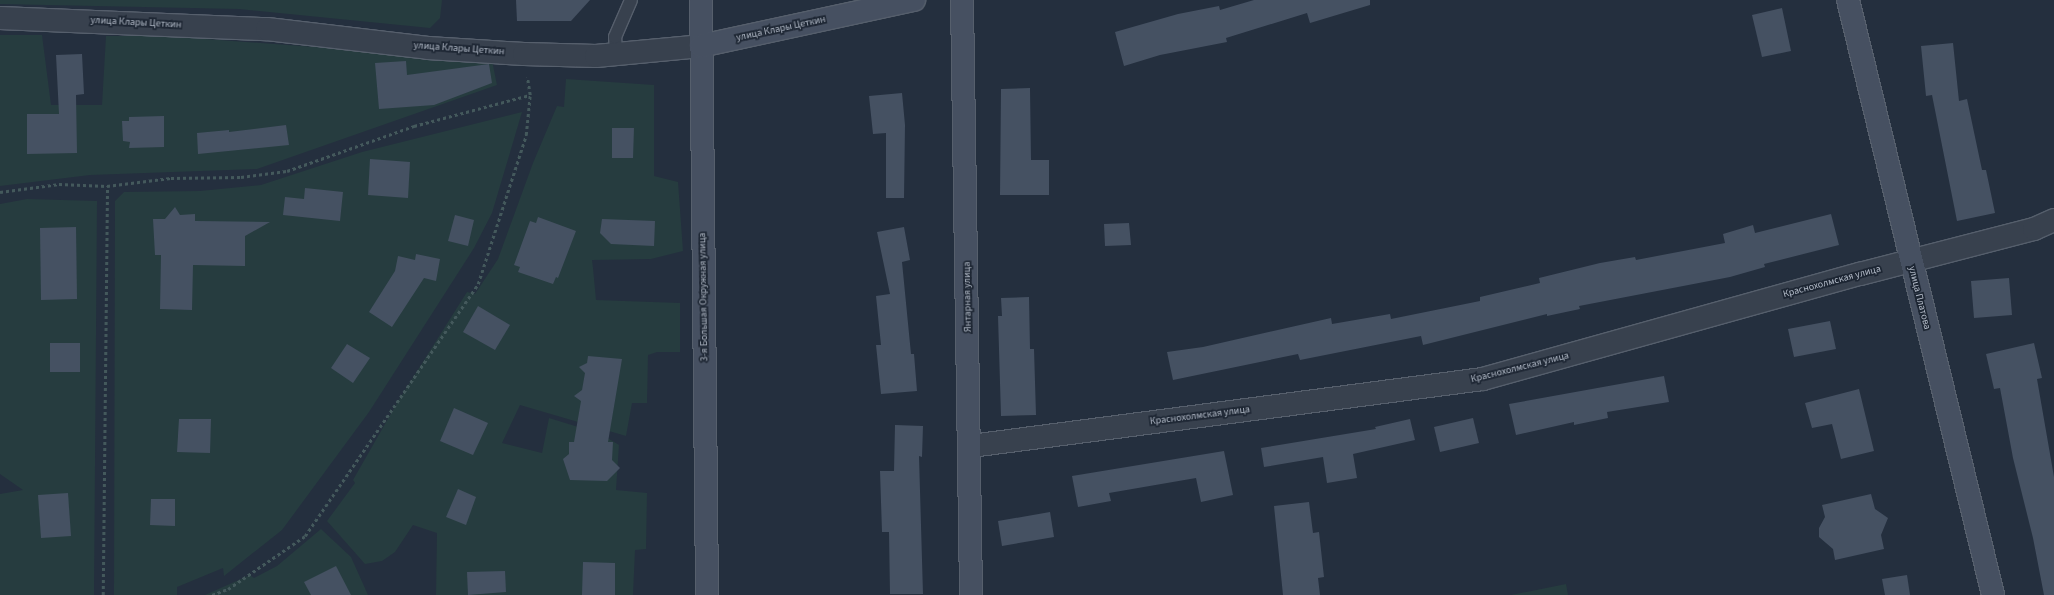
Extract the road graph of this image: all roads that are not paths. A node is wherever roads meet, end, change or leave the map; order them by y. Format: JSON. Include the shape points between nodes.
{"nodes":[{"id":1,"x":631,"y":0,"type":"edge"},
{"id":2,"x":701,"y":0,"type":"edge"},
{"id":3,"x":914,"y":0,"type":"edge"},
{"id":4,"x":962,"y":0,"type":"edge"},
{"id":5,"x":1848,"y":0,"type":"edge"},
{"id":6,"x":0,"y":18,"type":"edge"},
{"id":7,"x":701,"y":46,"type":"junction"},
{"id":8,"x":616,"y":54,"type":"junction"},
{"id":9,"x":2054,"y":220,"type":"edge"},
{"id":10,"x":1910,"y":261,"type":"junction"},
{"id":11,"x":971,"y":446,"type":"junction"},
{"id":12,"x":707,"y":595,"type":"edge"},
{"id":13,"x":971,"y":595,"type":"edge"},
{"id":14,"x":1993,"y":595,"type":"edge"}],
"edges":[{"from":1,"to":8,"type":"lane","via":[[615,37]]},
{"from":2,"to":7,"type":"street","name":"3-я Большая Окружная улица"},
{"from":3,"to":7,"type":"street","name":"улица Клары Цеткин"},
{"from":4,"to":11,"type":"street","name":"Янтарная улица"},
{"from":5,"to":10,"type":"street","name":"улица Платова"},
{"from":6,"to":8,"type":"street","name":"улица Клары Цеткин","via":[[267,29],[428,48],[524,54]]},
{"from":7,"to":8,"type":"street","name":"улица Клары Цеткин"},
{"from":7,"to":12,"type":"street","name":"3-я Большая Окружная улица"},
{"from":9,"to":10,"type":"street","name":"Краснохолмская улица","via":[[2034,229]]},
{"from":10,"to":11,"type":"street","name":"Краснохолмская улица","via":[[1483,379]]},
{"from":10,"to":14,"type":"street","name":"улица Платова"},
{"from":11,"to":13,"type":"street","name":"Янтарная улица"}]}
